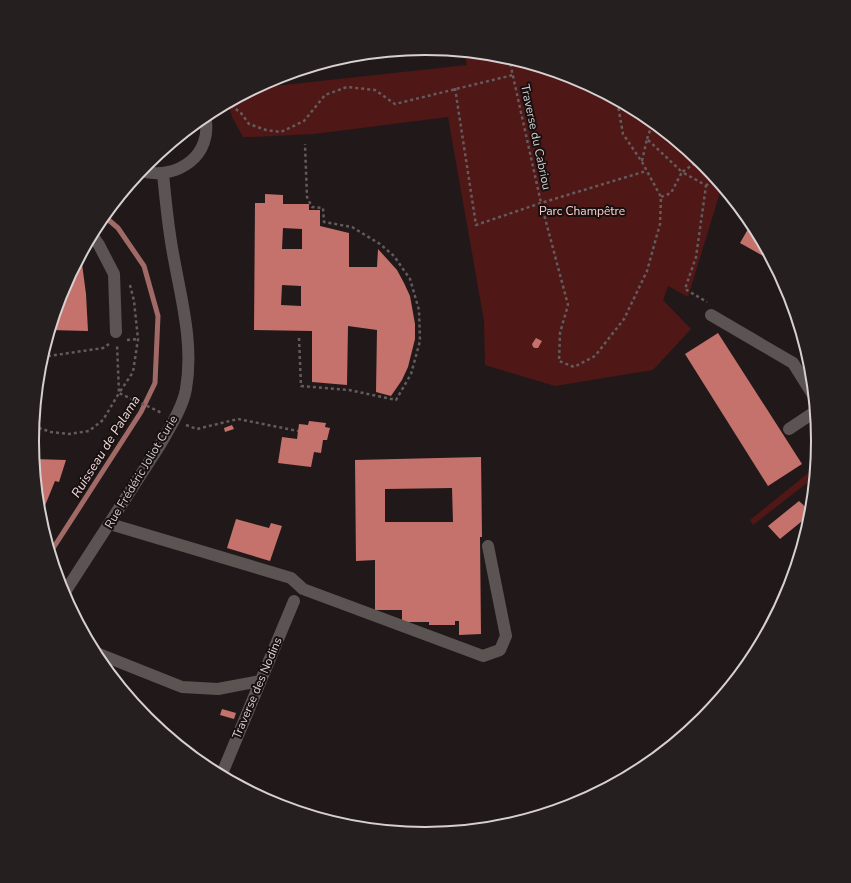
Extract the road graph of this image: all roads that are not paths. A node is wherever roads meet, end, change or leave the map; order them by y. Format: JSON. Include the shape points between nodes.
{"nodes":[{"id":1,"x":206,"y":124,"type":"edge"},
{"id":2,"x":148,"y":173,"type":"edge"},
{"id":3,"x":163,"y":174,"type":"junction"},
{"id":4,"x":96,"y":240,"type":"edge"},
{"id":5,"x":711,"y":315,"type":"dead end"},
{"id":6,"x":116,"y":332,"type":"dead end"},
{"id":7,"x":808,"y":388,"type":"edge"},
{"id":8,"x":811,"y":414,"type":"edge"},
{"id":9,"x":789,"y":429,"type":"dead end"},
{"id":10,"x":110,"y":524,"type":"junction"},
{"id":11,"x":488,"y":546,"type":"dead end"},
{"id":12,"x":68,"y":588,"type":"edge"},
{"id":13,"x":294,"y":601,"type":"dead end"},
{"id":14,"x":104,"y":656,"type":"edge"},
{"id":15,"x":260,"y":681,"type":"junction"},
{"id":16,"x":223,"y":771,"type":"edge"}],
"edges":[{"from":1,"to":3,"type":"street","via":[[204,140],[198,153],[177,171]]},
{"from":2,"to":3,"type":"street"},
{"from":3,"to":10,"type":"street","name":"Rue Frédéric Joliot Curie","via":[[170,234],[187,330],[189,352],[186,390],[175,419]]},
{"from":4,"to":6,"type":"street","via":[[114,274]]},
{"from":5,"to":7,"type":"street","via":[[793,363]]},
{"from":8,"to":9,"type":"street"},
{"from":10,"to":11,"type":"street","via":[[291,578],[303,588],[484,656],[500,650],[506,636]]},
{"from":10,"to":12,"type":"street","name":"Rue Frédéric Joliot Curie"},
{"from":13,"to":15,"type":"street","name":"Traverse des Nodins"},
{"from":14,"to":15,"type":"street","via":[[182,686],[218,689]]},
{"from":15,"to":16,"type":"street","name":"Traverse des Nodins"}]}
